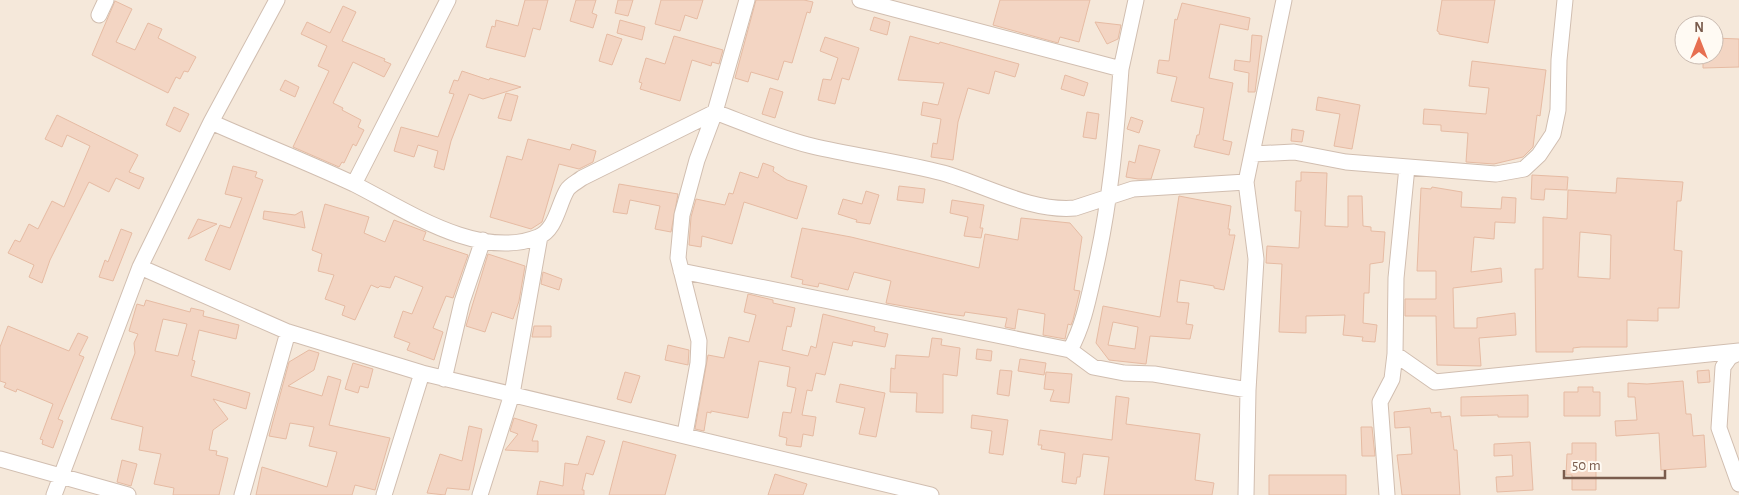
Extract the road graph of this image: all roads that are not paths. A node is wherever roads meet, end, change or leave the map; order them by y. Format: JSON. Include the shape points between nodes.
{"nodes":[{"id":1,"x":106,"y":0,"type":"edge"},
{"id":2,"x":277,"y":0,"type":"edge"},
{"id":3,"x":448,"y":0,"type":"edge"},
{"id":4,"x":747,"y":0,"type":"edge"},
{"id":5,"x":860,"y":0,"type":"edge"},
{"id":6,"x":1136,"y":0,"type":"edge"},
{"id":7,"x":1284,"y":0,"type":"edge"},
{"id":8,"x":1565,"y":0,"type":"edge"},
{"id":9,"x":99,"y":15,"type":"dead end"},
{"id":10,"x":1120,"y":69,"type":"junction"},
{"id":11,"x":715,"y":112,"type":"junction"},
{"id":12,"x":211,"y":122,"type":"junction"},
{"id":13,"x":1253,"y":154,"type":"junction"},
{"id":14,"x":1407,"y":168,"type":"junction"},
{"id":15,"x":1246,"y":182,"type":"junction"},
{"id":16,"x":354,"y":184,"type":"junction"},
{"id":17,"x":1110,"y":194,"type":"junction"},
{"id":18,"x":540,"y":236,"type":"junction"},
{"id":19,"x":483,"y":240,"type":"junction"},
{"id":20,"x":140,"y":267,"type":"junction"},
{"id":21,"x":681,"y":271,"type":"junction"},
{"id":22,"x":288,"y":332,"type":"junction"},
{"id":23,"x":1070,"y":350,"type":"junction"},
{"id":24,"x":1739,"y":352,"type":"edge"},
{"id":25,"x":1395,"y":354,"type":"junction"},
{"id":26,"x":422,"y":373,"type":"junction"},
{"id":27,"x":444,"y":379,"type":"junction"},
{"id":28,"x":1248,"y":390,"type":"junction"},
{"id":29,"x":512,"y":394,"type":"junction"},
{"id":30,"x":685,"y":434,"type":"junction"},
{"id":31,"x":0,"y":459,"type":"edge"},
{"id":32,"x":60,"y":478,"type":"junction"},
{"id":33,"x":1739,"y":484,"type":"edge"},
{"id":34,"x":54,"y":495,"type":"edge"},
{"id":35,"x":128,"y":495,"type":"edge"},
{"id":36,"x":242,"y":495,"type":"edge"},
{"id":37,"x":384,"y":495,"type":"edge"},
{"id":38,"x":480,"y":495,"type":"edge"},
{"id":39,"x":931,"y":495,"type":"edge"},
{"id":40,"x":1246,"y":495,"type":"edge"},
{"id":41,"x":1387,"y":495,"type":"edge"}],
"edges":[{"from":1,"to":9,"type":"street"},
{"from":2,"to":12,"type":"street"},
{"from":3,"to":16,"type":"street"},
{"from":4,"to":11,"type":"street"},
{"from":5,"to":10,"type":"street"},
{"from":6,"to":10,"type":"street"},
{"from":7,"to":13,"type":"street"},
{"from":8,"to":14,"type":"street","via":[[1558,110],[1553,134],[1539,155],[1524,170],[1496,174]]},
{"from":10,"to":17,"type":"street"},
{"from":11,"to":17,"type":"street","via":[[811,146],[940,173],[1038,204],[1075,208]]},
{"from":11,"to":18,"type":"street","via":[[582,178],[568,189],[551,226]]},
{"from":11,"to":21,"type":"street","via":[[682,215],[678,245]]},
{"from":12,"to":16,"type":"street"},
{"from":12,"to":20,"type":"street"},
{"from":13,"to":14,"type":"street","via":[[1294,152],[1346,162]]},
{"from":13,"to":15,"type":"street"},
{"from":14,"to":25,"type":"street","via":[[1396,278]]},
{"from":15,"to":17,"type":"street","via":[[1163,186]]},
{"from":15,"to":28,"type":"street","via":[[1256,259]]},
{"from":16,"to":19,"type":"street","via":[[399,210],[451,233]]},
{"from":17,"to":23,"type":"street","via":[[1082,328]]},
{"from":18,"to":19,"type":"street","via":[[520,243]]},
{"from":18,"to":29,"type":"street"},
{"from":19,"to":27,"type":"street","via":[[462,302]]},
{"from":20,"to":22,"type":"street"},
{"from":20,"to":32,"type":"street"},
{"from":21,"to":23,"type":"street"},
{"from":21,"to":30,"type":"street","via":[[699,341]]},
{"from":22,"to":26,"type":"street"},
{"from":22,"to":36,"type":"street"},
{"from":23,"to":28,"type":"street","via":[[1093,367]]},
{"from":24,"to":25,"type":"street","via":[[1435,382]]},
{"from":24,"to":33,"type":"street","via":[[1730,357],[1723,367],[1719,428]]},
{"from":25,"to":41,"type":"street","via":[[1392,379],[1380,402]]},
{"from":26,"to":27,"type":"street"},
{"from":26,"to":37,"type":"street"},
{"from":27,"to":29,"type":"street"},
{"from":28,"to":40,"type":"street"},
{"from":29,"to":30,"type":"street"},
{"from":29,"to":38,"type":"street"},
{"from":30,"to":39,"type":"street"},
{"from":31,"to":32,"type":"street"},
{"from":32,"to":34,"type":"street"},
{"from":32,"to":35,"type":"street"}]}
